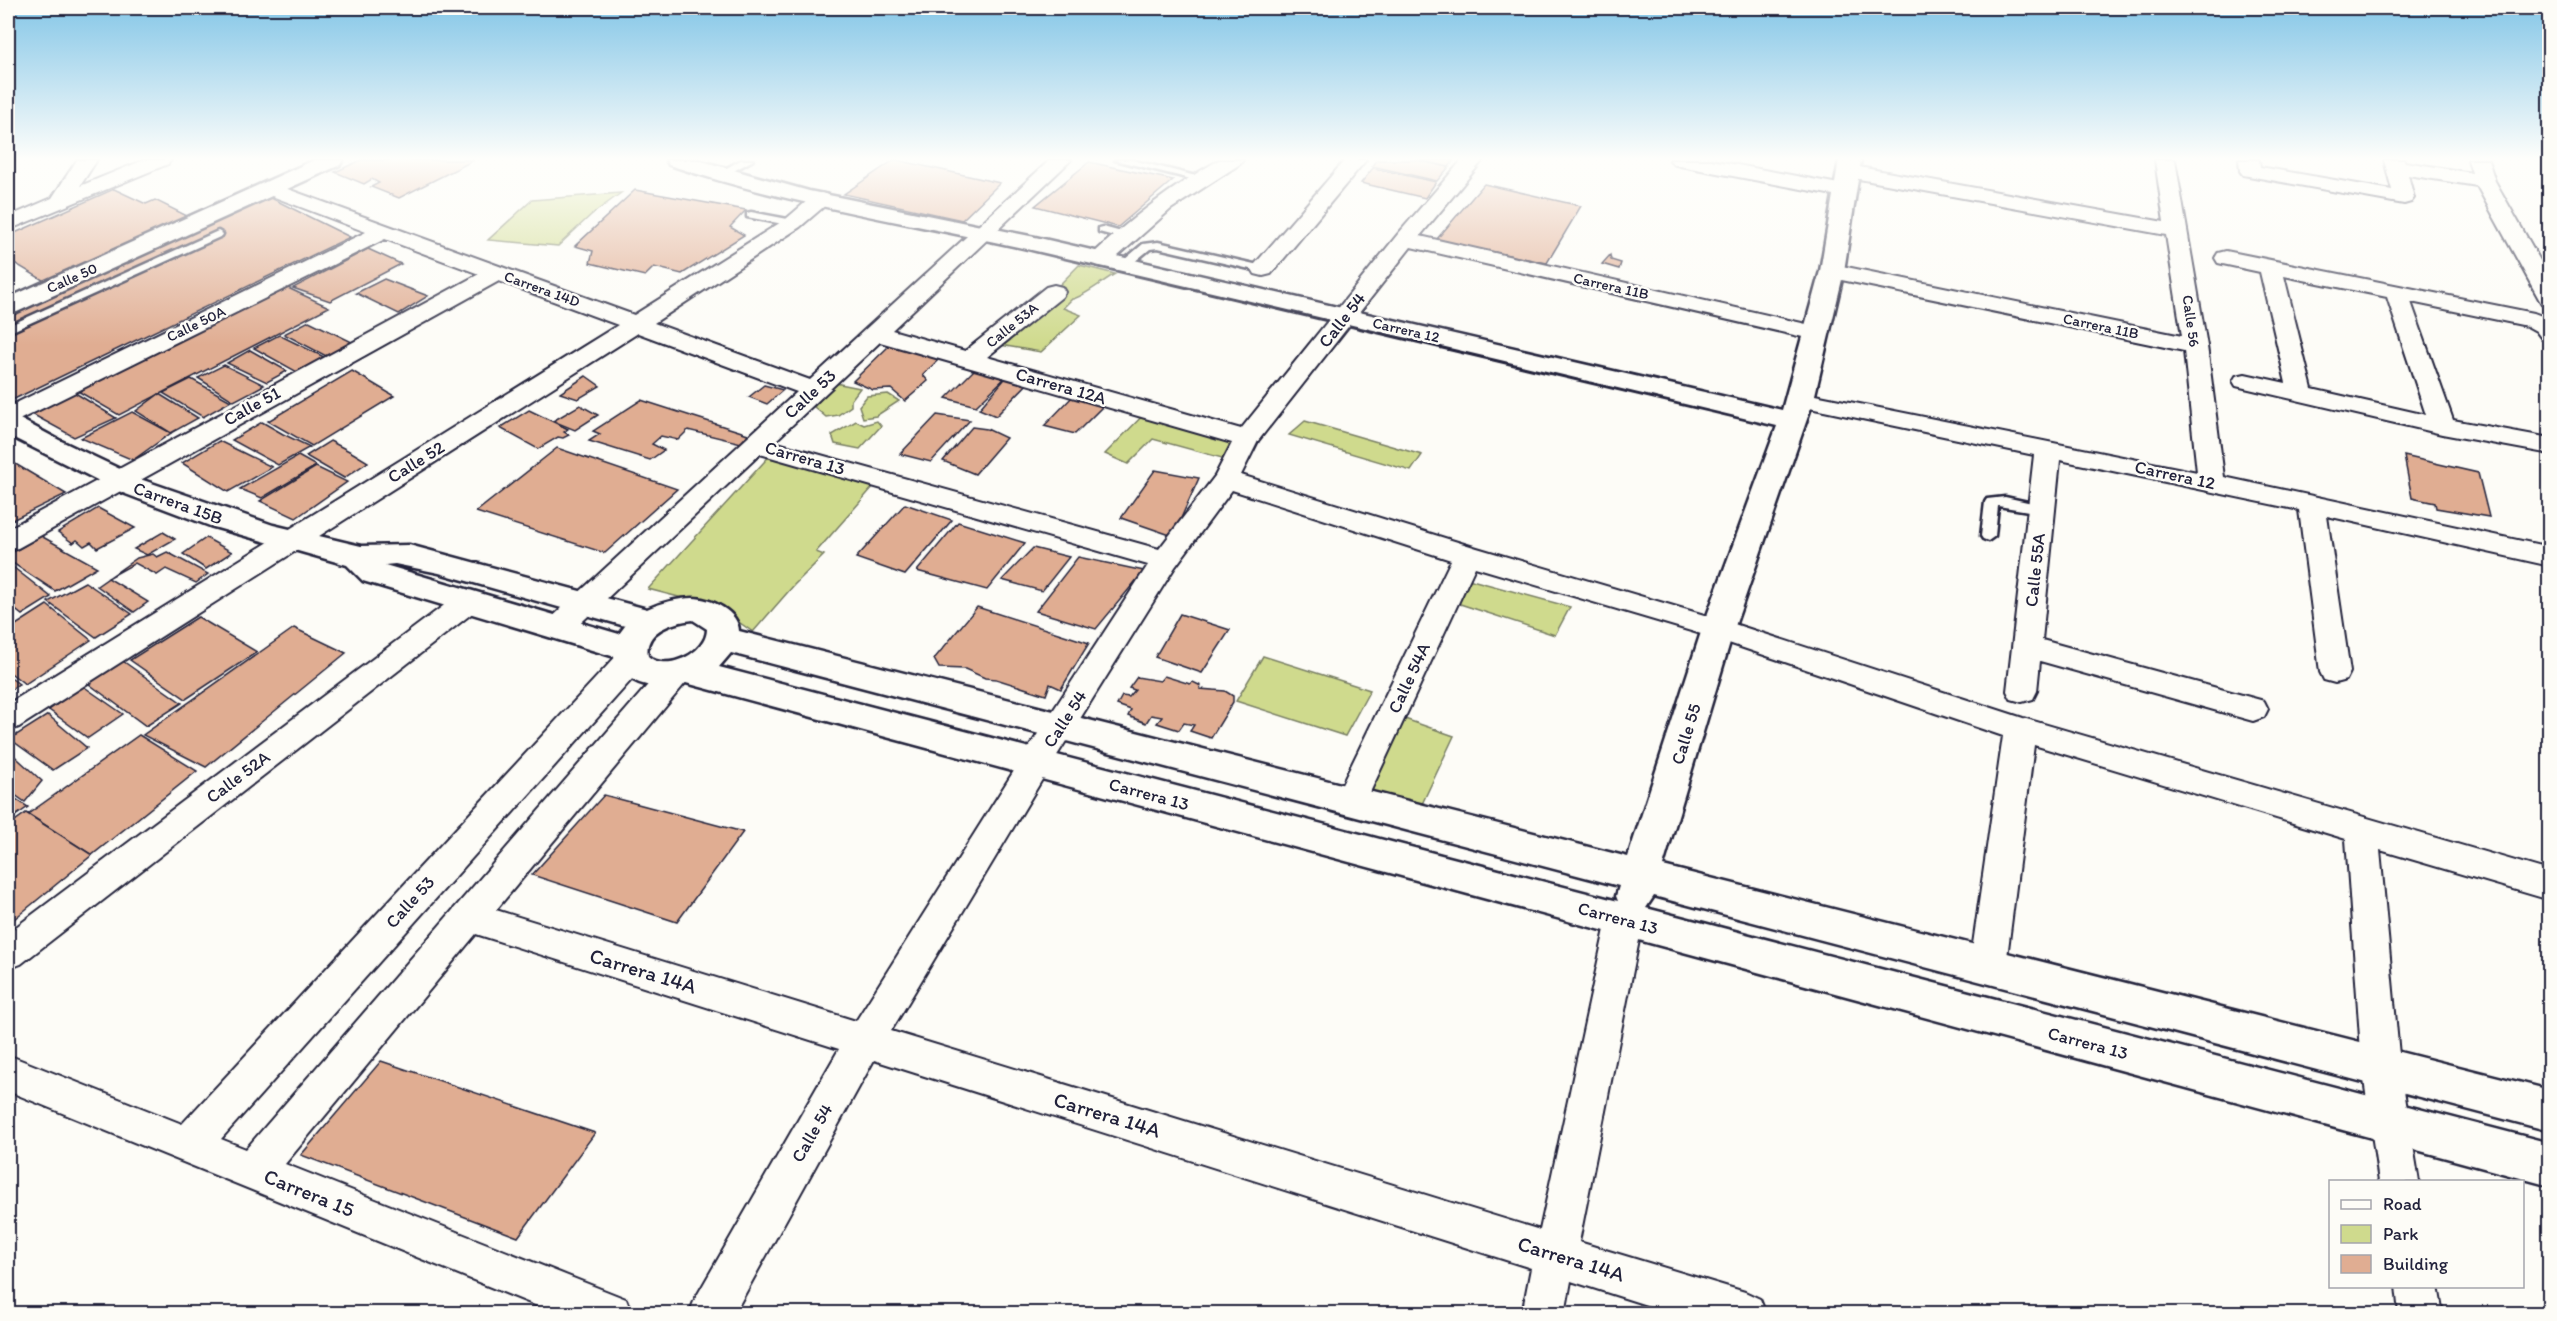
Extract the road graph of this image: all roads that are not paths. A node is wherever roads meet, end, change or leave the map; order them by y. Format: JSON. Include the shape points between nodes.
{"nodes":[{"id":1,"x":198,"y":222,"type":"edge"},
{"id":2,"x":359,"y":222,"type":"edge"},
{"id":3,"x":786,"y":222,"type":"edge"},
{"id":4,"x":933,"y":222,"type":"edge"},
{"id":5,"x":995,"y":222,"type":"edge"},
{"id":6,"x":1143,"y":222,"type":"edge"},
{"id":7,"x":1301,"y":222,"type":"edge"},
{"id":8,"x":1421,"y":222,"type":"edge"},
{"id":9,"x":1840,"y":222,"type":"edge"},
{"id":10,"x":2123,"y":222,"type":"edge"},
{"id":11,"x":2175,"y":222,"type":"edge"},
{"id":12,"x":2507,"y":222,"type":"edge"},
{"id":13,"x":793,"y":223,"type":"joint"},
{"id":14,"x":1103,"y":230,"type":"dead end"},
{"id":15,"x":384,"y":231,"type":"junction"},
{"id":16,"x":2177,"y":231,"type":"junction"},
{"id":17,"x":984,"y":232,"type":"junction"},
{"id":18,"x":218,"y":234,"type":"dead end"},
{"id":19,"x":1125,"y":236,"type":"junction"},
{"id":20,"x":1406,"y":239,"type":"junction"},
{"id":21,"x":2226,"y":258,"type":"dead end"},
{"id":22,"x":1112,"y":262,"type":"junction"},
{"id":23,"x":2270,"y":266,"type":"junction"},
{"id":24,"x":1263,"y":269,"type":"joint"},
{"id":25,"x":1832,"y":271,"type":"junction"},
{"id":26,"x":497,"y":273,"type":"junction"},
{"id":27,"x":1054,"y":292,"type":"dead end"},
{"id":28,"x":2397,"y":293,"type":"junction"},
{"id":29,"x":2550,"y":299,"type":"edge"},
{"id":30,"x":8,"y":307,"type":"edge"},
{"id":31,"x":1345,"y":316,"type":"junction"},
{"id":32,"x":636,"y":324,"type":"junction"},
{"id":33,"x":8,"y":330,"type":"edge"},
{"id":34,"x":875,"y":333,"type":"junction"},
{"id":35,"x":1816,"y":333,"type":"junction"},
{"id":36,"x":2550,"y":334,"type":"edge"},
{"id":37,"x":2194,"y":346,"type":"junction"},
{"id":38,"x":969,"y":359,"type":"junction"},
{"id":39,"x":2246,"y":381,"type":"dead end"},
{"id":40,"x":814,"y":390,"type":"junction"},
{"id":41,"x":2301,"y":394,"type":"junction"},
{"id":42,"x":1796,"y":410,"type":"junction"},
{"id":43,"x":8,"y":416,"type":"edge"},
{"id":44,"x":8,"y":424,"type":"edge"},
{"id":45,"x":2442,"y":426,"type":"junction"},
{"id":46,"x":1247,"y":439,"type":"junction"},
{"id":47,"x":756,"y":445,"type":"junction"},
{"id":48,"x":2550,"y":446,"type":"edge"},
{"id":49,"x":2048,"y":449,"type":"junction"},
{"id":50,"x":1226,"y":479,"type":"junction"},
{"id":51,"x":116,"y":480,"type":"junction"},
{"id":52,"x":2211,"y":482,"type":"junction"},
{"id":53,"x":2312,"y":504,"type":"junction"},
{"id":54,"x":2042,"y":509,"type":"junction"},
{"id":55,"x":1988,"y":536,"type":"dead end"},
{"id":56,"x":8,"y":541,"type":"edge"},
{"id":57,"x":291,"y":541,"type":"junction"},
{"id":58,"x":1467,"y":555,"type":"junction"},
{"id":59,"x":358,"y":557,"type":"junction"},
{"id":60,"x":2550,"y":557,"type":"edge"},
{"id":61,"x":1165,"y":560,"type":"junction"},
{"id":62,"x":469,"y":601,"type":"junction"},
{"id":63,"x":584,"y":604,"type":"junction"},
{"id":64,"x":650,"y":621,"type":"junction"},
{"id":65,"x":558,"y":628,"type":"junction"},
{"id":66,"x":1718,"y":629,"type":"junction"},
{"id":67,"x":723,"y":639,"type":"junction"},
{"id":68,"x":2026,"y":647,"type":"junction"},
{"id":69,"x":630,"y":654,"type":"junction"},
{"id":70,"x":682,"y":672,"type":"junction"},
{"id":71,"x":2335,"y":672,"type":"dead end"},
{"id":72,"x":2022,"y":691,"type":"dead end"},
{"id":73,"x":2253,"y":709,"type":"dead end"},
{"id":74,"x":8,"y":719,"type":"edge"},
{"id":75,"x":1061,"y":726,"type":"junction"},
{"id":76,"x":2020,"y":729,"type":"junction"},
{"id":77,"x":1035,"y":764,"type":"junction"},
{"id":78,"x":1350,"y":801,"type":"junction"},
{"id":79,"x":2362,"y":830,"type":"junction"},
{"id":80,"x":1642,"y":876,"type":"junction"},
{"id":81,"x":2550,"y":886,"type":"edge"},
{"id":82,"x":468,"y":917,"type":"junction"},
{"id":83,"x":1625,"y":920,"type":"junction"},
{"id":84,"x":8,"y":953,"type":"edge"},
{"id":85,"x":1988,"y":965,"type":"junction"},
{"id":86,"x":865,"y":1040,"type":"junction"},
{"id":87,"x":2381,"y":1066,"type":"junction"},
{"id":88,"x":8,"y":1072,"type":"edge"},
{"id":89,"x":2550,"y":1111,"type":"edge"},
{"id":90,"x":2389,"y":1123,"type":"junction"},
{"id":91,"x":189,"y":1145,"type":"junction"},
{"id":92,"x":2550,"y":1165,"type":"edge"},
{"id":93,"x":253,"y":1170,"type":"junction"},
{"id":94,"x":2399,"y":1180,"type":"edge"},
{"id":95,"x":1556,"y":1255,"type":"junction"},
{"id":96,"x":2417,"y":1288,"type":"edge"},
{"id":97,"x":611,"y":1314,"type":"edge"},
{"id":98,"x":710,"y":1314,"type":"edge"},
{"id":99,"x":1543,"y":1314,"type":"edge"},
{"id":100,"x":1745,"y":1314,"type":"edge"},
{"id":101,"x":2421,"y":1314,"type":"edge"}],
"edges":[{"from":1,"to":30,"type":"street","name":"Calle 50"},
{"from":2,"to":15,"type":"street","name":"Carrera 14D"},
{"from":3,"to":13,"type":"lane"},
{"from":4,"to":17,"type":"street","name":"Carrera 12"},
{"from":5,"to":17,"type":"street","name":"Calle 53"},
{"from":6,"to":19,"type":"street"},
{"from":7,"to":24,"type":"street"},
{"from":8,"to":20,"type":"street","name":"Calle 54"},
{"from":9,"to":25,"type":"street","name":"Calle 55"},
{"from":10,"to":16,"type":"street"},
{"from":11,"to":16,"type":"street","name":"Calle 56"},
{"from":12,"to":29,"type":"street"},
{"from":13,"to":32,"type":"street","name":"Calle 52"},
{"from":14,"to":19,"type":"lane"},
{"from":15,"to":26,"type":"street","name":"Carrera 14D"},
{"from":15,"to":43,"type":"street","name":"Calle 50A"},
{"from":16,"to":37,"type":"street","name":"Calle 56"},
{"from":17,"to":22,"type":"street","name":"Carrera 12"},
{"from":17,"to":34,"type":"street","name":"Calle 53"},
{"from":18,"to":33,"type":"lane"},
{"from":19,"to":22,"type":"street"},
{"from":20,"to":31,"type":"street","name":"Calle 54"},
{"from":20,"to":35,"type":"street","name":"Carrera 11B"},
{"from":21,"to":23,"type":"street"},
{"from":22,"to":24,"type":"lane","via":[[1158,245]]},
{"from":22,"to":31,"type":"street","name":"Carrera 12"},
{"from":23,"to":28,"type":"street"},
{"from":23,"to":41,"type":"street"},
{"from":25,"to":35,"type":"street","name":"Calle 55"},
{"from":25,"to":37,"type":"street","name":"Carrera 11B"},
{"from":26,"to":32,"type":"street","name":"Carrera 14D"},
{"from":26,"to":51,"type":"street","name":"Calle 51"},
{"from":27,"to":38,"type":"street","name":"Calle 53A"},
{"from":28,"to":36,"type":"street","via":[[2534,320]]},
{"from":28,"to":45,"type":"street"},
{"from":31,"to":42,"type":"street","name":"Carrera 12"},
{"from":31,"to":46,"type":"street","name":"Calle 54"},
{"from":32,"to":40,"type":"street","name":"Carrera 14D"},
{"from":32,"to":57,"type":"street","name":"Calle 52"},
{"from":34,"to":38,"type":"street","name":"Carrera 12A"},
{"from":34,"to":40,"type":"street","name":"Calle 53"},
{"from":35,"to":42,"type":"street","name":"Calle 55"},
{"from":37,"to":52,"type":"street","name":"Calle 56"},
{"from":38,"to":46,"type":"street","name":"Carrera 12A"},
{"from":39,"to":41,"type":"street"},
{"from":40,"to":47,"type":"street","name":"Calle 53"},
{"from":41,"to":45,"type":"street"},
{"from":42,"to":49,"type":"street","name":"Carrera 12"},
{"from":42,"to":66,"type":"street","name":"Calle 55"},
{"from":44,"to":51,"type":"street","name":"Carrera 15B"},
{"from":45,"to":48,"type":"street"},
{"from":46,"to":50,"type":"street","name":"Calle 54"},
{"from":47,"to":61,"type":"street","name":"Carrera 13"},
{"from":47,"to":63,"type":"street","name":"Calle 53"},
{"from":49,"to":52,"type":"street","name":"Carrera 12"},
{"from":49,"to":54,"type":"street","name":"Calle 55A"},
{"from":50,"to":58,"type":"street"},
{"from":50,"to":61,"type":"street","name":"Calle 54"},
{"from":51,"to":56,"type":"street","name":"Calle 51"},
{"from":51,"to":57,"type":"street","name":"Carrera 15B"},
{"from":52,"to":53,"type":"street","name":"Carrera 12"},
{"from":53,"to":60,"type":"street","name":"Carrera 12"},
{"from":53,"to":71,"type":"street"},
{"from":54,"to":55,"type":"lane","via":[[1992,502]]},
{"from":54,"to":68,"type":"street","name":"Calle 55A"},
{"from":57,"to":59,"type":"street","name":"Carrera 15B"},
{"from":57,"to":74,"type":"street","name":"Calle 52"},
{"from":58,"to":66,"type":"street"},
{"from":58,"to":78,"type":"street","name":"Calle 54A"},
{"from":59,"to":62,"type":"street","name":"Carrera 15B","via":[[374,573]]},
{"from":59,"to":63,"type":"street","name":"Carrera 15B","via":[[406,554]]},
{"from":61,"to":75,"type":"street","name":"Calle 54"},
{"from":62,"to":65,"type":"street","name":"Carrera 15B"},
{"from":62,"to":84,"type":"street","name":"Calle 52A"},
{"from":63,"to":64,"type":"street","name":"Carrera 15B"},
{"from":63,"to":65,"type":"street","name":"Calle 53"},
{"from":64,"to":67,"type":"street","via":[[680,610],[702,611],[719,619],[724,628]]},
{"from":64,"to":69,"type":"street","via":[[633,639]]},
{"from":65,"to":69,"type":"street","name":"Carrera 15B"},
{"from":66,"to":76,"type":"street"},
{"from":66,"to":80,"type":"street","name":"Calle 55"},
{"from":67,"to":70,"type":"street","via":[[710,657]]},
{"from":67,"to":75,"type":"street"},
{"from":68,"to":72,"type":"street","name":"Calle 55A"},
{"from":68,"to":73,"type":"street"},
{"from":69,"to":70,"type":"street","via":[[637,668],[648,673]]},
{"from":69,"to":91,"type":"street","name":"Calle 53"},
{"from":70,"to":77,"type":"street","name":"Carrera 13"},
{"from":70,"to":82,"type":"street"},
{"from":75,"to":77,"type":"street","name":"Calle 54"},
{"from":75,"to":78,"type":"street"},
{"from":76,"to":79,"type":"street"},
{"from":76,"to":85,"type":"street"},
{"from":77,"to":83,"type":"street","name":"Carrera 13"},
{"from":77,"to":86,"type":"street","name":"Calle 54"},
{"from":78,"to":80,"type":"street"},
{"from":79,"to":81,"type":"street"},
{"from":79,"to":87,"type":"street"},
{"from":80,"to":83,"type":"street","name":"Calle 55"},
{"from":80,"to":85,"type":"street"},
{"from":82,"to":86,"type":"street","name":"Carrera 14A"},
{"from":82,"to":93,"type":"street"},
{"from":83,"to":90,"type":"street","name":"Carrera 13"},
{"from":83,"to":95,"type":"street","name":"Calle 55"},
{"from":85,"to":87,"type":"street"},
{"from":86,"to":95,"type":"street","name":"Carrera 14A"},
{"from":86,"to":98,"type":"street","name":"Calle 54"},
{"from":87,"to":89,"type":"street"},
{"from":87,"to":90,"type":"street"},
{"from":88,"to":91,"type":"street","name":"Carrera 15"},
{"from":90,"to":92,"type":"street","name":"Carrera 13"},
{"from":90,"to":94,"type":"street"},
{"from":91,"to":93,"type":"street","name":"Carrera 15"},
{"from":93,"to":97,"type":"street","name":"Carrera 15"},
{"from":95,"to":99,"type":"street","name":"Calle 55"},
{"from":95,"to":100,"type":"street","name":"Carrera 14A"},
{"from":96,"to":101,"type":"street"}]}
